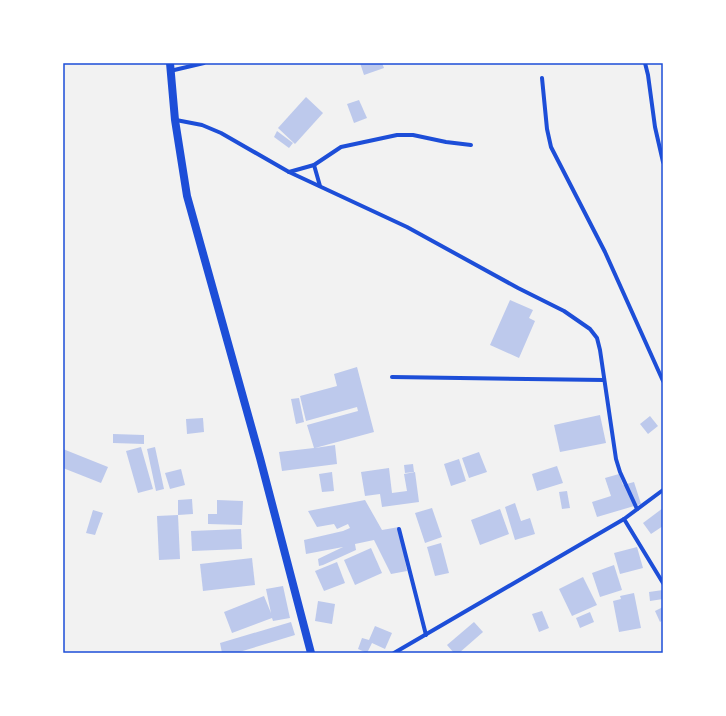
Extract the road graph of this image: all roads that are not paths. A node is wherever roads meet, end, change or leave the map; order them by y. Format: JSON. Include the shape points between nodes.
{"nodes":[{"id":1,"x":204,"y":63,"type":"edge"},
{"id":2,"x":645,"y":63,"type":"edge"},
{"id":3,"x":170,"y":67,"type":"edge"},
{"id":4,"x":542,"y":78,"type":"dead end"},
{"id":5,"x":175,"y":120,"type":"junction"},
{"id":6,"x":471,"y":145,"type":"dead end"},
{"id":7,"x":663,"y":162,"type":"edge"},
{"id":8,"x":314,"y":165,"type":"junction"},
{"id":9,"x":289,"y":172,"type":"junction"},
{"id":10,"x":320,"y":186,"type":"junction"},
{"id":11,"x":392,"y":377,"type":"dead end"},
{"id":12,"x":604,"y":380,"type":"junction"},
{"id":13,"x":663,"y":381,"type":"edge"},
{"id":14,"x":663,"y":490,"type":"edge"},
{"id":15,"x":636,"y":509,"type":"junction"},
{"id":16,"x":624,"y":519,"type":"junction"},
{"id":17,"x":399,"y":529,"type":"dead end"},
{"id":18,"x":663,"y":583,"type":"edge"},
{"id":19,"x":426,"y":635,"type":"junction"},
{"id":20,"x":311,"y":653,"type":"edge"},
{"id":21,"x":394,"y":653,"type":"edge"}],
"edges":[{"from":1,"to":3,"type":"street"},
{"from":2,"to":7,"type":"street"},
{"from":3,"to":5,"type":"main road"},
{"from":4,"to":13,"type":"street","via":[[551,147],[605,252]]},
{"from":5,"to":9,"type":"street","via":[[202,125],[221,133]]},
{"from":5,"to":20,"type":"main road","via":[[186,196],[260,458]]},
{"from":6,"to":8,"type":"street","via":[[413,135],[397,135],[341,147]]},
{"from":8,"to":9,"type":"street"},
{"from":8,"to":10,"type":"street"},
{"from":9,"to":10,"type":"street"},
{"from":10,"to":12,"type":"street","via":[[407,227],[564,311],[590,329],[597,338]]},
{"from":11,"to":12,"type":"street"},
{"from":12,"to":15,"type":"street","via":[[616,459]]},
{"from":14,"to":15,"type":"street"},
{"from":15,"to":16,"type":"street"},
{"from":16,"to":18,"type":"street"},
{"from":16,"to":19,"type":"street"},
{"from":17,"to":19,"type":"street"},
{"from":19,"to":21,"type":"street"}]}
